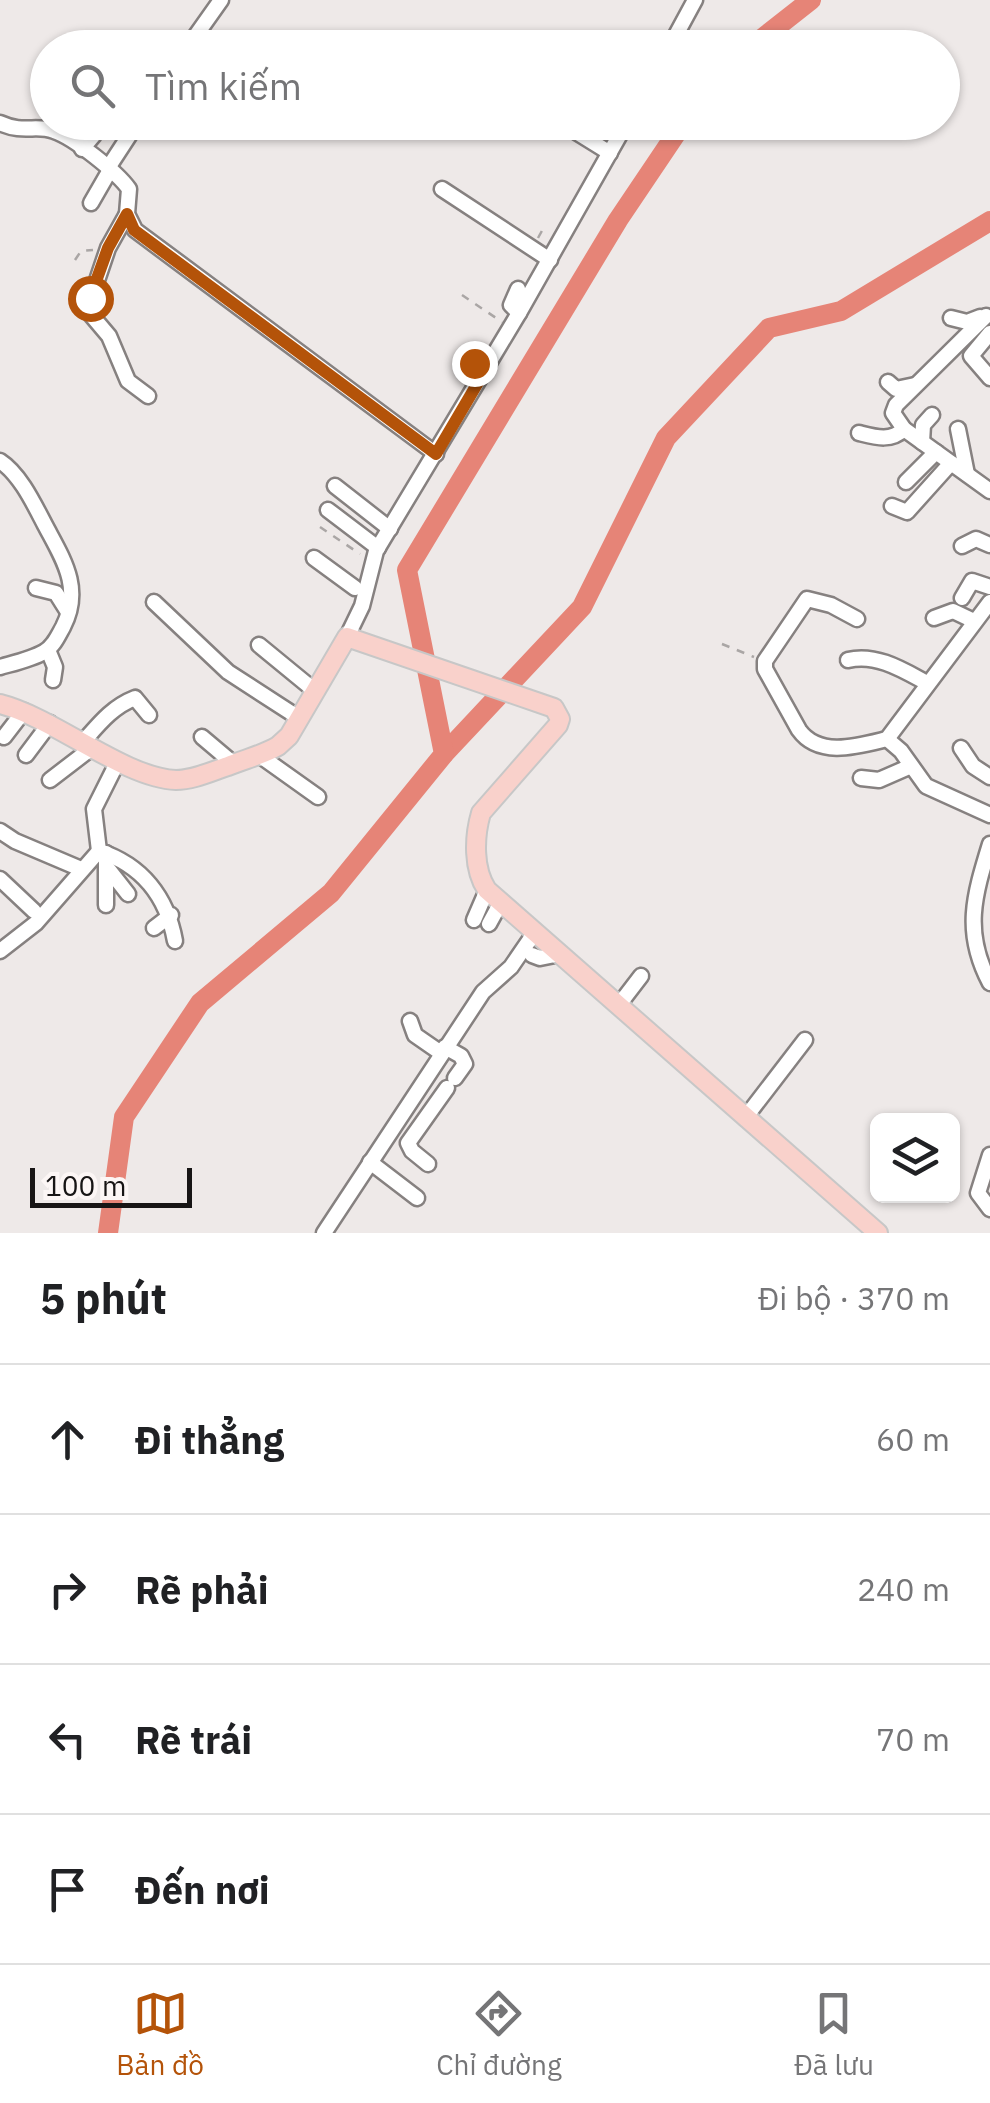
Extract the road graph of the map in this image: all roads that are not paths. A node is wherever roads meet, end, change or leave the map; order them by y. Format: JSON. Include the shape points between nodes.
{"nodes":[{"id":1,"x":221,"y":0,"type":"edge"},
{"id":2,"x":695,"y":0,"type":"edge"},
{"id":3,"x":200,"y":30,"type":"edge"},
{"id":4,"x":679,"y":30,"type":"edge"},
{"id":5,"x":0,"y":123,"type":"edge"},
{"id":6,"x":30,"y":131,"type":"edge"},
{"id":7,"x":69,"y":140,"type":"edge"},
{"id":8,"x":90,"y":140,"type":"edge"},
{"id":9,"x":126,"y":140,"type":"edge"},
{"id":10,"x":589,"y":140,"type":"edge"},
{"id":11,"x":617,"y":140,"type":"edge"},
{"id":12,"x":82,"y":150,"type":"junction"},
{"id":13,"x":610,"y":153,"type":"junction"},
{"id":14,"x":109,"y":169,"type":"junction"},
{"id":15,"x":442,"y":189,"type":"dead end"},
{"id":16,"x":91,"y":203,"type":"dead end"},
{"id":17,"x":127,"y":214,"type":"junction"},
{"id":18,"x":550,"y":260,"type":"junction"},
{"id":19,"x":518,"y":288,"type":"dead end"},
{"id":20,"x":519,"y":313,"type":"junction"},
{"id":21,"x":988,"y":315,"type":"edge"},
{"id":22,"x":951,"y":318,"type":"dead end"},
{"id":23,"x":990,"y":333,"type":"edge"},
{"id":24,"x":990,"y":378,"type":"edge"},
{"id":25,"x":888,"y":382,"type":"dead end"},
{"id":26,"x":916,"y":385,"type":"junction"},
{"id":27,"x":148,"y":396,"type":"dead end"},
{"id":28,"x":932,"y":415,"type":"dead end"},
{"id":29,"x":904,"y":429,"type":"junction"},
{"id":30,"x":958,"y":429,"type":"dead end"},
{"id":31,"x":859,"y":433,"type":"dead end"},
{"id":32,"x":922,"y":442,"type":"junction"},
{"id":33,"x":936,"y":452,"type":"junction"},
{"id":34,"x":436,"y":454,"type":"junction"},
{"id":35,"x":0,"y":462,"type":"edge"},
{"id":36,"x":951,"y":463,"type":"junction"},
{"id":37,"x":966,"y":474,"type":"junction"},
{"id":38,"x":906,"y":482,"type":"dead end"},
{"id":39,"x":334,"y":486,"type":"dead end"},
{"id":40,"x":990,"y":491,"type":"edge"},
{"id":41,"x":892,"y":506,"type":"dead end"},
{"id":42,"x":328,"y":510,"type":"dead end"},
{"id":43,"x":390,"y":529,"type":"junction"},
{"id":44,"x":990,"y":545,"type":"edge"},
{"id":45,"x":962,"y":546,"type":"dead end"},
{"id":46,"x":375,"y":555,"type":"junction"},
{"id":47,"x":314,"y":558,"type":"dead end"},
{"id":48,"x":990,"y":587,"type":"edge"},
{"id":49,"x":36,"y":588,"type":"dead end"},
{"id":50,"x":361,"y":592,"type":"junction"},
{"id":51,"x":962,"y":598,"type":"dead end"},
{"id":52,"x":154,"y":602,"type":"dead end"},
{"id":53,"x":990,"y":602,"type":"edge"},
{"id":54,"x":68,"y":614,"type":"junction"},
{"id":55,"x":934,"y":618,"type":"dead end"},
{"id":56,"x":857,"y":619,"type":"dead end"},
{"id":57,"x":974,"y":622,"type":"junction"},
{"id":58,"x":347,"y":637,"type":"junction"},
{"id":59,"x":259,"y":645,"type":"dead end"},
{"id":60,"x":48,"y":650,"type":"junction"},
{"id":61,"x":848,"y":660,"type":"dead end"},
{"id":62,"x":0,"y":667,"type":"edge"},
{"id":63,"x":53,"y":680,"type":"dead end"},
{"id":64,"x":928,"y":683,"type":"junction"},
{"id":65,"x":315,"y":691,"type":"junction"},
{"id":66,"x":0,"y":704,"type":"edge"},
{"id":67,"x":99,"y":710,"type":"dead end"},
{"id":68,"x":24,"y":711,"type":"junction"},
{"id":69,"x":148,"y":715,"type":"dead end"},
{"id":70,"x":299,"y":718,"type":"junction"},
{"id":71,"x":50,"y":724,"type":"junction"},
{"id":72,"x":4,"y":737,"type":"dead end"},
{"id":73,"x":202,"y":737,"type":"dead end"},
{"id":74,"x":886,"y":739,"type":"junction"},
{"id":75,"x":84,"y":742,"type":"junction"},
{"id":76,"x":962,"y":748,"type":"dead end"},
{"id":77,"x":26,"y":755,"type":"dead end"},
{"id":78,"x":259,"y":755,"type":"junction"},
{"id":79,"x":118,"y":760,"type":"junction"},
{"id":80,"x":234,"y":764,"type":"junction"},
{"id":81,"x":910,"y":766,"type":"junction"},
{"id":82,"x":989,"y":776,"type":"edge"},
{"id":83,"x":862,"y":778,"type":"dead end"},
{"id":84,"x":50,"y":780,"type":"dead end"},
{"id":85,"x":982,"y":792,"type":"dead end"},
{"id":86,"x":318,"y":797,"type":"dead end"},
{"id":87,"x":990,"y":815,"type":"edge"},
{"id":88,"x":0,"y":831,"type":"edge"},
{"id":89,"x":990,"y":844,"type":"edge"},
{"id":90,"x":103,"y":856,"type":"junction"},
{"id":91,"x":80,"y":869,"type":"junction"},
{"id":92,"x":0,"y":879,"type":"edge"},
{"id":93,"x":128,"y":894,"type":"dead end"},
{"id":94,"x":494,"y":896,"type":"junction"},
{"id":95,"x":106,"y":904,"type":"dead end"},
{"id":96,"x":38,"y":914,"type":"junction"},
{"id":97,"x":170,"y":915,"type":"junction"},
{"id":98,"x":482,"y":922,"type":"dead end"},
{"id":99,"x":154,"y":928,"type":"dead end"},
{"id":100,"x":535,"y":932,"type":"junction"},
{"id":101,"x":175,"y":941,"type":"dead end"},
{"id":102,"x":3,"y":944,"type":"edge"},
{"id":103,"x":560,"y":954,"type":"junction"},
{"id":104,"x":532,"y":955,"type":"dead end"},
{"id":105,"x":642,"y":976,"type":"dead end"},
{"id":106,"x":990,"y":983,"type":"edge"},
{"id":107,"x":618,"y":1006,"type":"junction"},
{"id":108,"x":410,"y":1021,"type":"dead end"},
{"id":109,"x":804,"y":1040,"type":"dead end"},
{"id":110,"x":443,"y":1050,"type":"junction"},
{"id":111,"x":745,"y":1118,"type":"junction"},
{"id":112,"x":990,"y":1156,"type":"edge"},
{"id":113,"x":370,"y":1162,"type":"junction"},
{"id":114,"x":428,"y":1164,"type":"dead end"},
{"id":115,"x":417,"y":1198,"type":"dead end"},
{"id":116,"x":990,"y":1210,"type":"edge"},
{"id":117,"x":324,"y":1233,"type":"edge"},
{"id":118,"x":878,"y":1233,"type":"edge"}],
"edges":[{"from":1,"to":3,"type":"street"},
{"from":2,"to":4,"type":"street"},
{"from":5,"to":6,"type":"street"},
{"from":7,"to":12,"type":"street"},
{"from":8,"to":12,"type":"street"},
{"from":9,"to":14,"type":"street"},
{"from":10,"to":13,"type":"street"},
{"from":11,"to":13,"type":"street"},
{"from":12,"to":14,"type":"street"},
{"from":13,"to":18,"type":"street"},
{"from":14,"to":16,"type":"street"},
{"from":14,"to":17,"type":"street","via":[[129,188]]},
{"from":15,"to":18,"type":"street"},
{"from":17,"to":27,"type":"street","via":[[81,308],[109,336],[128,381]]},
{"from":17,"to":34,"type":"street","via":[[134,230]]},
{"from":18,"to":20,"type":"street"},
{"from":19,"to":20,"type":"street","via":[[510,305]]},
{"from":20,"to":34,"type":"street","via":[[480,366]]},
{"from":21,"to":22,"type":"street","via":[[967,322]]},
{"from":21,"to":26,"type":"street"},
{"from":23,"to":24,"type":"street","via":[[971,356]]},
{"from":25,"to":26,"type":"street","via":[[896,389]]},
{"from":26,"to":29,"type":"street","via":[[896,405]]},
{"from":28,"to":32,"type":"street","via":[[922,424]]},
{"from":29,"to":31,"type":"street","via":[[884,438]]},
{"from":29,"to":32,"type":"street"},
{"from":30,"to":37,"type":"street"},
{"from":32,"to":33,"type":"street"},
{"from":33,"to":36,"type":"street"},
{"from":33,"to":38,"type":"street"},
{"from":34,"to":43,"type":"street"},
{"from":35,"to":54,"type":"street","via":[[30,496],[69,571]]},
{"from":36,"to":37,"type":"street"},
{"from":36,"to":41,"type":"street","via":[[907,512]]},
{"from":37,"to":40,"type":"street"},
{"from":39,"to":43,"type":"street"},
{"from":42,"to":46,"type":"street"},
{"from":43,"to":46,"type":"street"},
{"from":44,"to":45,"type":"street","via":[[976,538]]},
{"from":46,"to":50,"type":"street"},
{"from":47,"to":50,"type":"street"},
{"from":48,"to":51,"type":"street","via":[[972,582]]},
{"from":49,"to":54,"type":"street","via":[[56,593]]},
{"from":50,"to":58,"type":"street"},
{"from":52,"to":70,"type":"street","via":[[228,672]]},
{"from":53,"to":57,"type":"street"},
{"from":54,"to":60,"type":"street"},
{"from":55,"to":57,"type":"street","via":[[953,611]]},
{"from":56,"to":74,"type":"street","via":[[807,599],[765,669],[806,739],[828,748]]},
{"from":57,"to":64,"type":"street"},
{"from":58,"to":65,"type":"main road"},
{"from":58,"to":94,"type":"main road","via":[[558,713],[558,725],[488,802],[478,824],[477,866]]},
{"from":59,"to":65,"type":"street"},
{"from":60,"to":62,"type":"street"},
{"from":60,"to":63,"type":"street"},
{"from":61,"to":64,"type":"street","via":[[868,657]]},
{"from":64,"to":74,"type":"street"},
{"from":65,"to":70,"type":"main road"},
{"from":66,"to":68,"type":"main road"},
{"from":67,"to":75,"type":"street"},
{"from":68,"to":71,"type":"main road"},
{"from":68,"to":72,"type":"street"},
{"from":69,"to":75,"type":"street","via":[[140,701],[127,701]]},
{"from":70,"to":78,"type":"main road","via":[[278,746]]},
{"from":71,"to":75,"type":"main road"},
{"from":71,"to":77,"type":"street"},
{"from":73,"to":80,"type":"street"},
{"from":74,"to":81,"type":"street"},
{"from":75,"to":79,"type":"main road"},
{"from":75,"to":84,"type":"street"},
{"from":76,"to":82,"type":"street"},
{"from":78,"to":80,"type":"main road"},
{"from":78,"to":86,"type":"street"},
{"from":79,"to":80,"type":"main road","via":[[177,780]]},
{"from":79,"to":90,"type":"street","via":[[94,808]]},
{"from":81,"to":83,"type":"street","via":[[879,780]]},
{"from":81,"to":87,"type":"street","via":[[926,786]]},
{"from":82,"to":85,"type":"street"},
{"from":88,"to":91,"type":"street"},
{"from":89,"to":106,"type":"street","via":[[972,914]]},
{"from":90,"to":91,"type":"street"},
{"from":90,"to":93,"type":"street"},
{"from":90,"to":95,"type":"street"},
{"from":90,"to":97,"type":"street","via":[[134,867]]},
{"from":91,"to":96,"type":"street"},
{"from":92,"to":96,"type":"street"},
{"from":94,"to":98,"type":"street"},
{"from":94,"to":100,"type":"main road"},
{"from":96,"to":102,"type":"street"},
{"from":97,"to":99,"type":"street"},
{"from":97,"to":101,"type":"street"},
{"from":100,"to":103,"type":"main road"},
{"from":100,"to":110,"type":"street"},
{"from":103,"to":104,"type":"street"},
{"from":103,"to":107,"type":"main road"},
{"from":105,"to":107,"type":"street"},
{"from":107,"to":111,"type":"main road"},
{"from":108,"to":110,"type":"street","via":[[415,1035]]},
{"from":109,"to":111,"type":"street"},
{"from":110,"to":113,"type":"street"},
{"from":110,"to":114,"type":"street","via":[[465,1064],[408,1143]]},
{"from":111,"to":118,"type":"main road"},
{"from":112,"to":116,"type":"street","via":[[978,1193]]},
{"from":113,"to":115,"type":"street"},
{"from":113,"to":117,"type":"street"}]}
